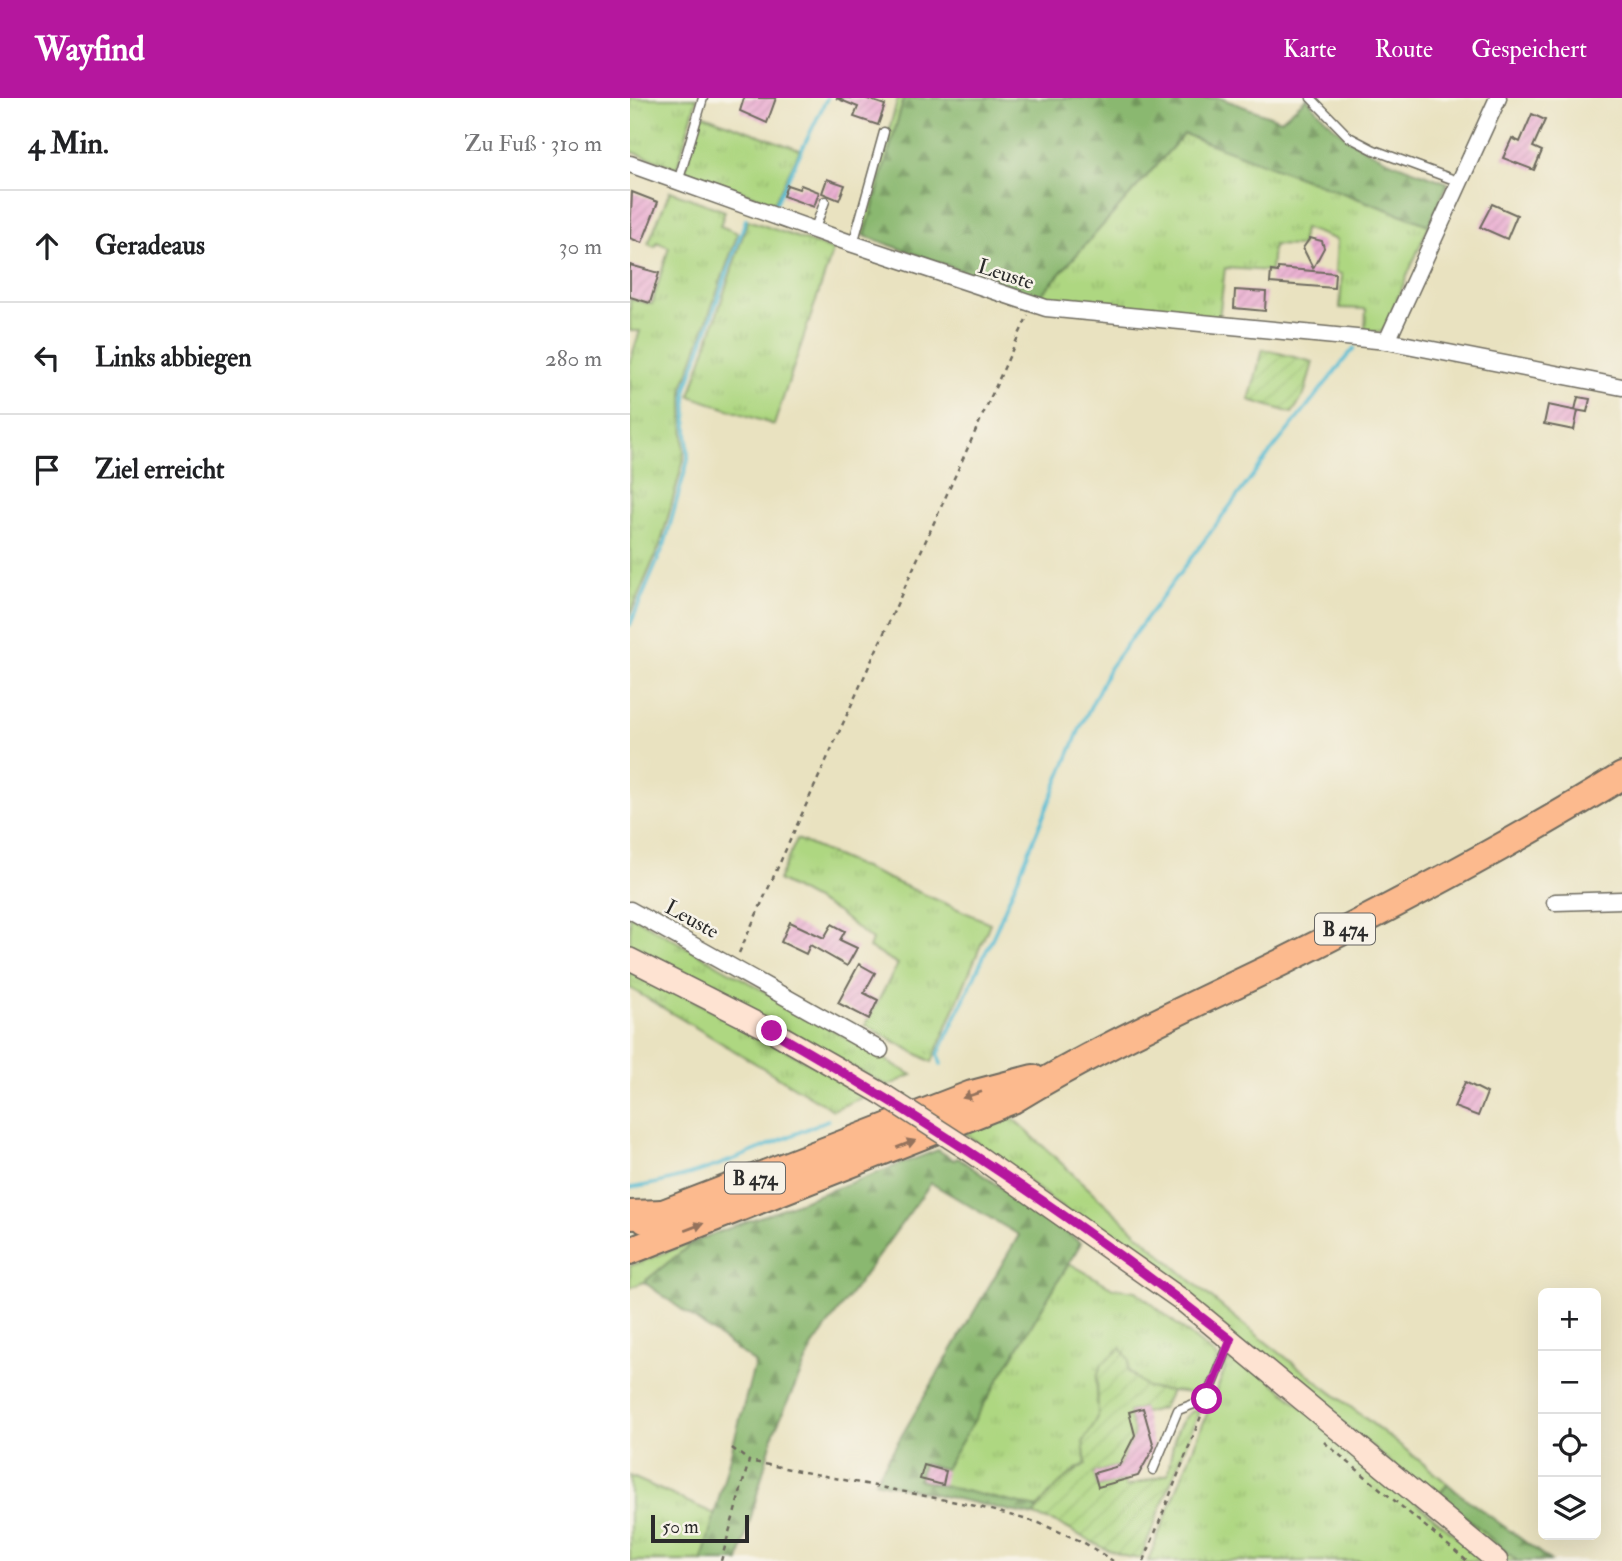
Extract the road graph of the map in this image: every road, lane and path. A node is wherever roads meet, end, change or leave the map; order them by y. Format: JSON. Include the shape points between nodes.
{"nodes":[{"id":1,"x":703,"y":98,"type":"edge"},
{"id":2,"x":1311,"y":98,"type":"edge"},
{"id":3,"x":1498,"y":98,"type":"edge"},
{"id":4,"x":884,"y":132,"type":"dead end"},
{"id":5,"x":630,"y":164,"type":"edge"},
{"id":6,"x":678,"y":182,"type":"junction"},
{"id":7,"x":1460,"y":182,"type":"junction"},
{"id":8,"x":825,"y":201,"type":"dead end"},
{"id":9,"x":814,"y":231,"type":"junction"},
{"id":10,"x":853,"y":244,"type":"junction"},
{"id":11,"x":1033,"y":305,"type":"junction"},
{"id":12,"x":1387,"y":341,"type":"junction"},
{"id":13,"x":1622,"y":387,"type":"edge"},
{"id":14,"x":1622,"y":775,"type":"edge"},
{"id":15,"x":1622,"y":900,"type":"edge"},
{"id":16,"x":1555,"y":902,"type":"dead end"},
{"id":17,"x":630,"y":909,"type":"edge"},
{"id":18,"x":630,"y":959,"type":"edge"},
{"id":19,"x":733,"y":966,"type":"junction"},
{"id":20,"x":880,"y":1050,"type":"dead end"},
{"id":21,"x":1061,"y":1070,"type":"junction"},
{"id":22,"x":664,"y":1214,"type":"junction"},
{"id":23,"x":630,"y":1215,"type":"edge"},
{"id":24,"x":630,"y":1225,"type":"edge"},
{"id":25,"x":630,"y":1251,"type":"edge"},
{"id":26,"x":1231,"y":1340,"type":"junction"},
{"id":27,"x":1207,"y":1399,"type":"junction"},
{"id":28,"x":732,"y":1448,"type":"dead end"},
{"id":29,"x":749,"y":1461,"type":"junction"},
{"id":30,"x":1153,"y":1470,"type":"dead end"},
{"id":31,"x":721,"y":1561,"type":"edge"},
{"id":32,"x":1113,"y":1561,"type":"edge"},
{"id":33,"x":1144,"y":1561,"type":"edge"},
{"id":34,"x":1497,"y":1561,"type":"edge"}],
"edges":[{"from":1,"to":6,"type":"lane"},
{"from":2,"to":7,"type":"lane","via":[[1349,137]]},
{"from":3,"to":7,"type":"street"},
{"from":4,"to":10,"type":"lane"},
{"from":5,"to":6,"type":"street","name":"Leuste"},
{"from":6,"to":9,"type":"street","name":"Leuste"},
{"from":7,"to":12,"type":"street"},
{"from":8,"to":9,"type":"lane"},
{"from":9,"to":10,"type":"street","name":"Leuste"},
{"from":10,"to":11,"type":"street","name":"Leuste"},
{"from":11,"to":12,"type":"street","name":"Leuste"},
{"from":11,"to":19,"type":"path"},
{"from":12,"to":13,"type":"street","name":"Leuste"},
{"from":14,"to":21,"type":"highway","number":"B 474","via":[[1310,948]]},
{"from":15,"to":16,"type":"street"},
{"from":17,"to":19,"type":"street","name":"Leuste"},
{"from":18,"to":26,"type":"main road","bridge":true,"via":[[772,1031],[878,1092],[1105,1244]]},
{"from":19,"to":20,"type":"street","name":"Leuste"},
{"from":21,"to":22,"type":"highway","number":"B 474","one_way":true,"via":[[972,1094]]},
{"from":25,"to":21,"type":"highway","number":"B 474","one_way":true,"via":[[985,1113]]},
{"from":22,"to":23,"type":"highway"},
{"from":22,"to":24,"type":"highway","number":"B 474"},
{"from":26,"to":27,"type":"lane"},
{"from":26,"to":34,"type":"main road"},
{"from":27,"to":30,"type":"lane","via":[[1178,1410]]},
{"from":27,"to":33,"type":"path"},
{"from":28,"to":29,"type":"path"},
{"from":29,"to":31,"type":"path"},
{"from":29,"to":32,"type":"path","via":[[1039,1522]]}]}
